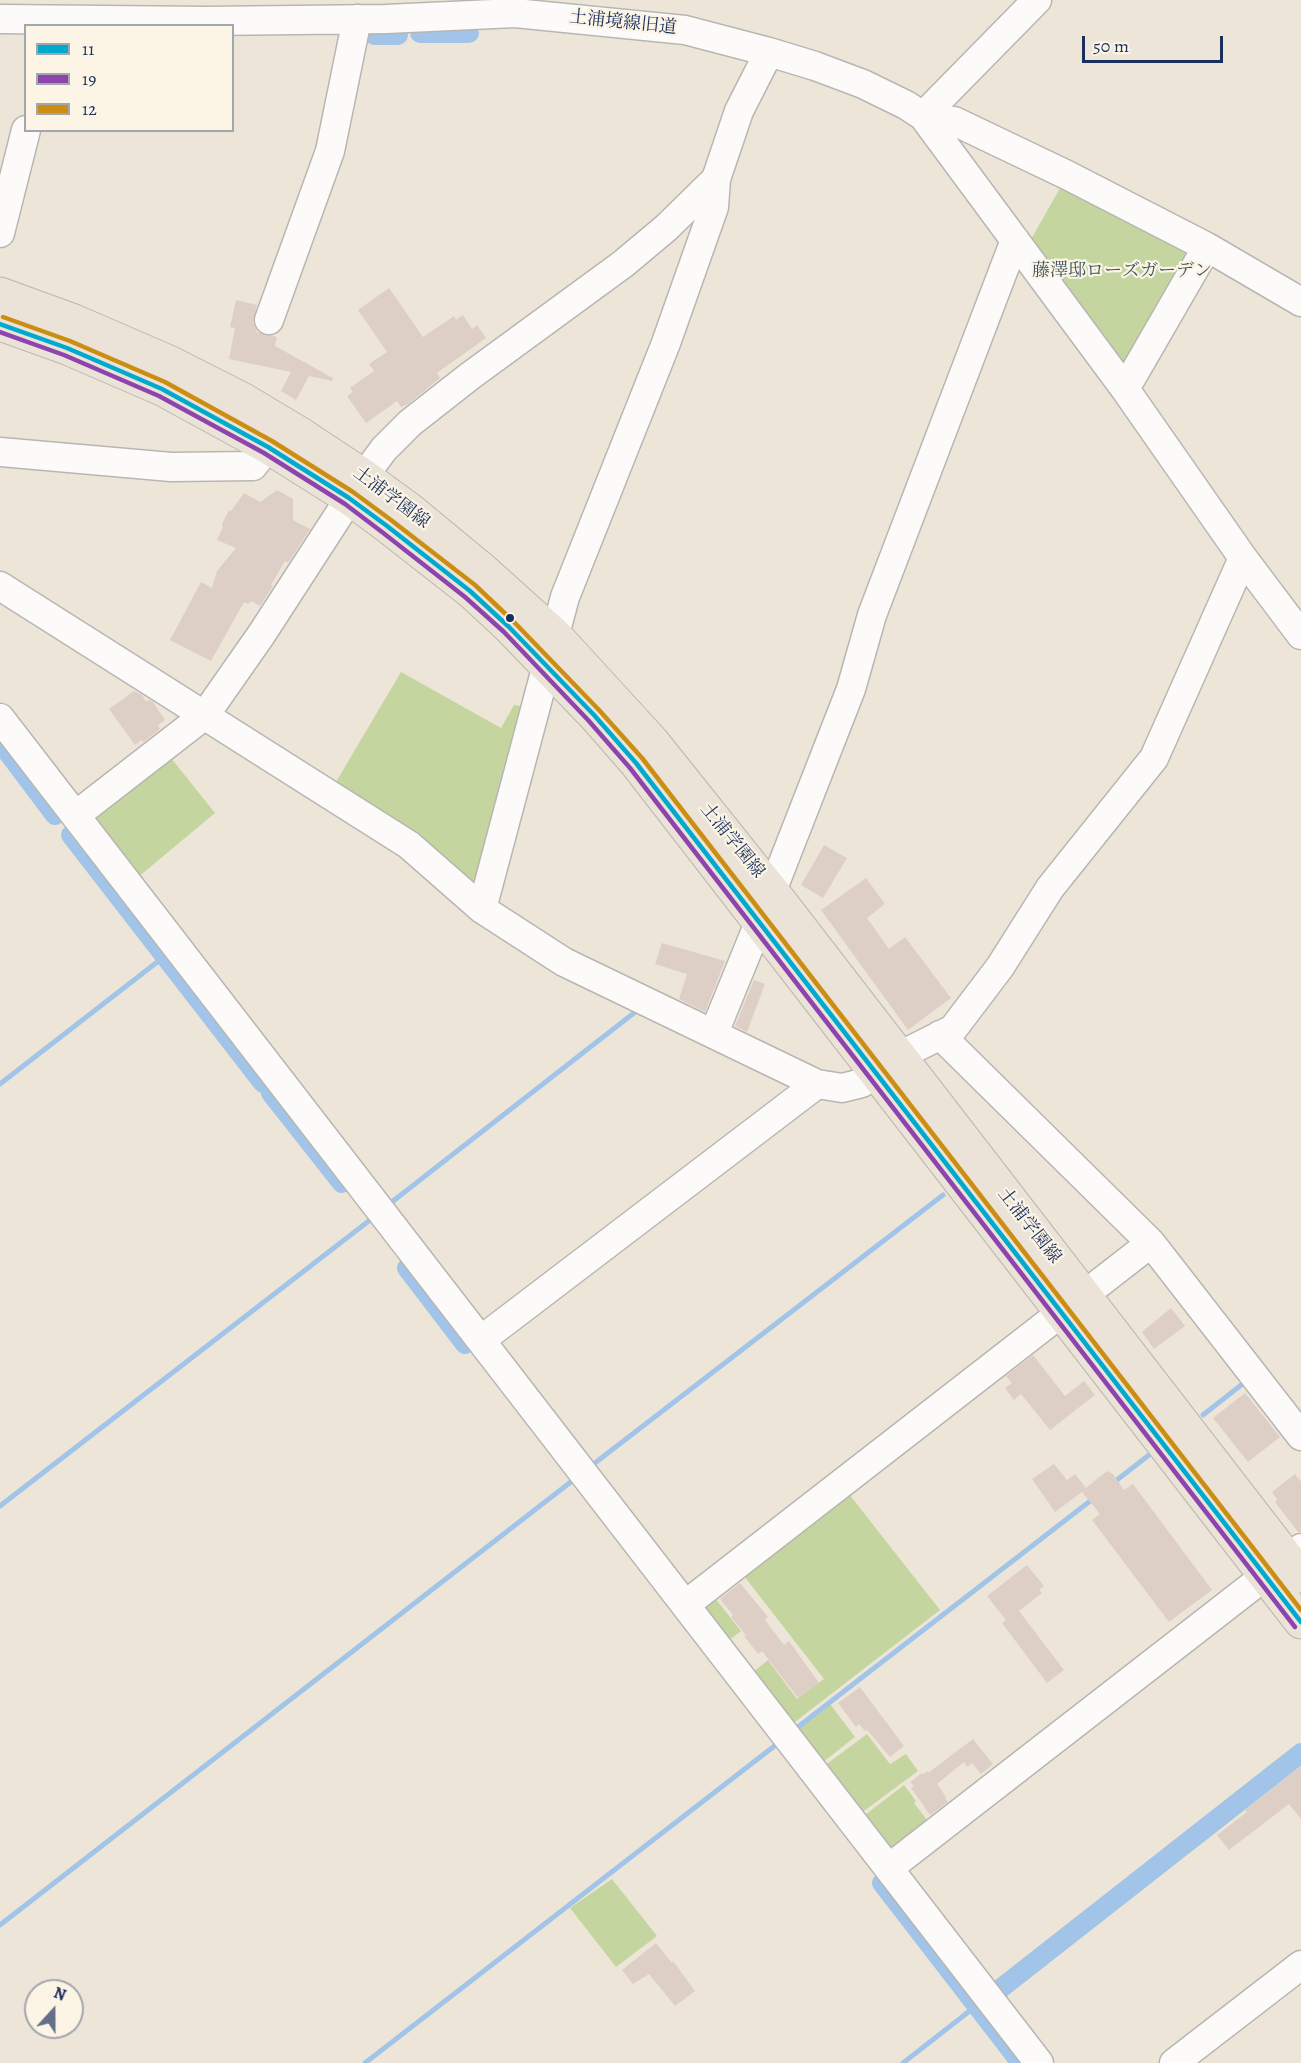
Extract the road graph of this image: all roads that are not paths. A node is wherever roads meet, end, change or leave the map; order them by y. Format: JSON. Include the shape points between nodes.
{"nodes":[{"id":1,"x":1037,"y":0,"type":"edge"},
{"id":2,"x":390,"y":9,"type":"edge"},
{"id":3,"x":614,"y":11,"type":"edge"},
{"id":4,"x":0,"y":19,"type":"edge"},
{"id":5,"x":357,"y":19,"type":"junction"},
{"id":6,"x":54,"y":23,"type":"edge"},
{"id":7,"x":769,"y":52,"type":"junction"},
{"id":8,"x":923,"y":116,"type":"junction"},
{"id":9,"x":25,"y":132,"type":"edge"},
{"id":10,"x":716,"y":179,"type":"junction"},
{"id":11,"x":0,"y":233,"type":"edge"},
{"id":12,"x":1016,"y":240,"type":"junction"},
{"id":13,"x":1207,"y":247,"type":"junction"},
{"id":14,"x":0,"y":294,"type":"edge"},
{"id":15,"x":1301,"y":302,"type":"edge"},
{"id":16,"x":269,"y":320,"type":"dead end"},
{"id":17,"x":0,"y":324,"type":"edge"},
{"id":18,"x":1125,"y":389,"type":"junction"},
{"id":19,"x":268,"y":447,"type":"junction"},
{"id":20,"x":0,"y":452,"type":"edge"},
{"id":21,"x":356,"y":487,"type":"junction"},
{"id":22,"x":1243,"y":558,"type":"junction"},
{"id":23,"x":0,"y":586,"type":"edge"},
{"id":24,"x":1296,"y":618,"type":"edge"},
{"id":25,"x":550,"y":650,"type":"junction"},
{"id":26,"x":205,"y":715,"type":"junction"},
{"id":27,"x":0,"y":718,"type":"edge"},
{"id":28,"x":76,"y":815,"type":"junction"},
{"id":29,"x":772,"y":891,"type":"junction"},
{"id":30,"x":482,"y":909,"type":"junction"},
{"id":31,"x":759,"y":921,"type":"junction"},
{"id":32,"x":714,"y":1034,"type":"junction"},
{"id":33,"x":940,"y":1035,"type":"junction"},
{"id":34,"x":888,"y":1064,"type":"junction"},
{"id":35,"x":817,"y":1084,"type":"junction"},
{"id":36,"x":1151,"y":1243,"type":"junction"},
{"id":37,"x":1073,"y":1305,"type":"junction"},
{"id":38,"x":481,"y":1340,"type":"junction"},
{"id":39,"x":1301,"y":1436,"type":"edge"},
{"id":40,"x":1289,"y":1564,"type":"edge"},
{"id":41,"x":685,"y":1605,"type":"junction"},
{"id":42,"x":1301,"y":1622,"type":"edge"},
{"id":43,"x":889,"y":1868,"type":"junction"},
{"id":44,"x":1301,"y":1965,"type":"edge"},
{"id":45,"x":1039,"y":2063,"type":"edge"},
{"id":46,"x":1174,"y":2063,"type":"edge"}],
"edges":[{"from":1,"to":8,"type":"street"},
{"from":2,"to":3,"type":"street","name":"土浦境線旧道"},
{"from":2,"to":5,"type":"street","name":"土浦境線旧道"},
{"from":3,"to":7,"type":"street","name":"土浦境線旧道"},
{"from":4,"to":6,"type":"street","name":"土浦境線旧道"},
{"from":5,"to":6,"type":"street","name":"土浦境線旧道"},
{"from":5,"to":16,"type":"street","via":[[330,151]]},
{"from":7,"to":8,"type":"street","name":"土浦境線旧道","via":[[863,84]]},
{"from":7,"to":10,"type":"street","via":[[739,111]]},
{"from":8,"to":12,"type":"street"},
{"from":8,"to":13,"type":"street","via":[[954,121]]},
{"from":9,"to":11,"type":"street"},
{"from":10,"to":21,"type":"street","via":[[623,264],[410,423],[384,449]]},
{"from":10,"to":25,"type":"street","via":[[714,207],[666,343],[565,597]]},
{"from":12,"to":18,"type":"street"},
{"from":12,"to":29,"type":"street","via":[[872,615],[851,689]]},
{"from":13,"to":15,"type":"street"},
{"from":13,"to":18,"type":"street"},
{"from":14,"to":21,"type":"main road","name":"土浦学園線","via":[[123,341],[207,380],[292,429]]},
{"from":17,"to":19,"type":"main road","name":"土浦学園線","via":[[68,348],[162,389]]},
{"from":18,"to":22,"type":"street"},
{"from":19,"to":20,"type":"street","via":[[253,466],[171,467]]},
{"from":19,"to":21,"type":"main road","name":"土浦学園線"},
{"from":21,"to":25,"type":"main road","name":"土浦学園線","via":[[470,591]]},
{"from":21,"to":26,"type":"street"},
{"from":22,"to":24,"type":"street"},
{"from":22,"to":33,"type":"street","via":[[1154,758],[1050,888],[1000,967],[953,1029]]},
{"from":23,"to":26,"type":"street"},
{"from":25,"to":29,"type":"main road","name":"土浦学園線","via":[[652,741]]},
{"from":25,"to":30,"type":"street"},
{"from":25,"to":31,"type":"main road","name":"土浦学園線"},
{"from":26,"to":28,"type":"street"},
{"from":26,"to":30,"type":"street","via":[[409,845]]},
{"from":27,"to":28,"type":"street"},
{"from":28,"to":38,"type":"street"},
{"from":29,"to":31,"type":"street"},
{"from":29,"to":34,"type":"main road","name":"土浦学園線"},
{"from":30,"to":32,"type":"street","via":[[564,962]]},
{"from":31,"to":32,"type":"street"},
{"from":31,"to":34,"type":"main road","name":"土浦学園線"},
{"from":32,"to":35,"type":"street"},
{"from":33,"to":34,"type":"street"},
{"from":33,"to":36,"type":"street"},
{"from":34,"to":35,"type":"street","via":[[862,1083],[842,1088]]},
{"from":34,"to":37,"type":"main road","name":"土浦学園線"},
{"from":35,"to":38,"type":"street"},
{"from":36,"to":37,"type":"street"},
{"from":36,"to":39,"type":"street"},
{"from":37,"to":40,"type":"main road","name":"土浦学園線"},
{"from":37,"to":41,"type":"street"},
{"from":38,"to":41,"type":"street"},
{"from":40,"to":42,"type":"main road","name":"土浦学園線"},
{"from":40,"to":43,"type":"street"},
{"from":41,"to":43,"type":"street"},
{"from":43,"to":45,"type":"street"},
{"from":44,"to":46,"type":"street"}]}
